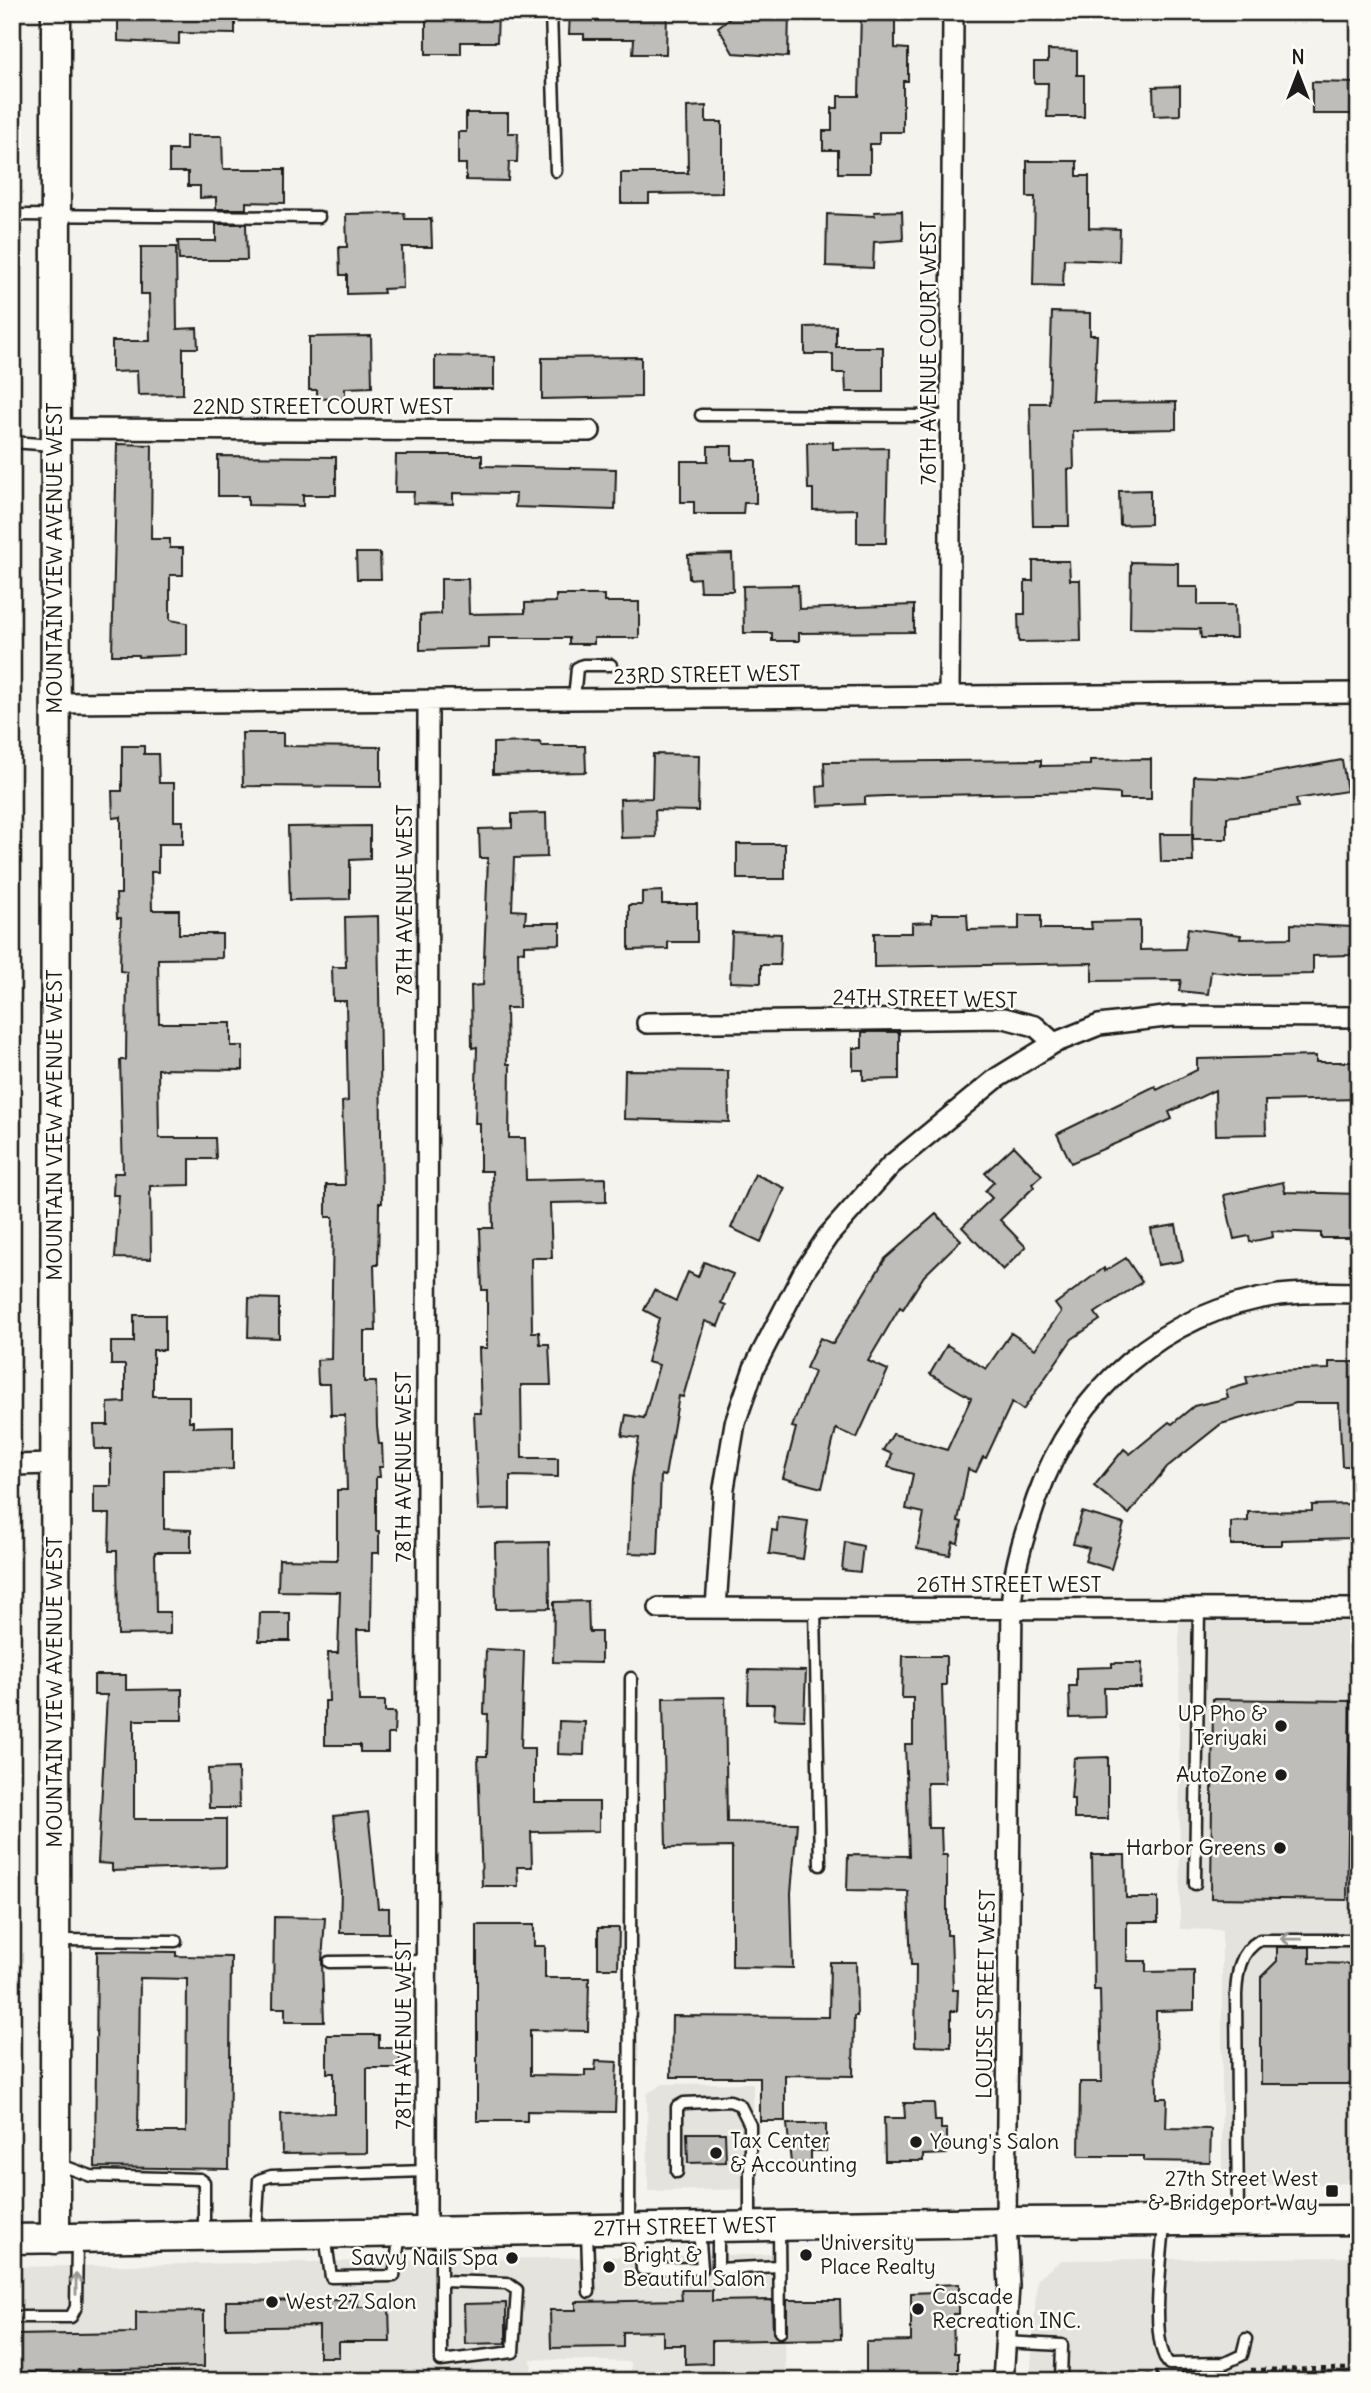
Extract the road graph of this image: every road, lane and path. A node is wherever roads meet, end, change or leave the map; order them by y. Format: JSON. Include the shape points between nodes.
{"nodes":[{"id":1,"x":56,"y":12,"type":"edge"},
{"id":2,"x":551,"y":12,"type":"edge"},
{"id":3,"x":953,"y":12,"type":"edge"},
{"id":4,"x":556,"y":172,"type":"dead end"},
{"id":5,"x":56,"y":214,"type":"junction"},
{"id":6,"x":12,"y":215,"type":"edge"},
{"id":7,"x":319,"y":217,"type":"dead end"},
{"id":8,"x":701,"y":415,"type":"dead end"},
{"id":9,"x":951,"y":416,"type":"junction"},
{"id":10,"x":590,"y":431,"type":"dead end"},
{"id":11,"x":55,"y":437,"type":"junction"},
{"id":12,"x":12,"y":442,"type":"edge"},
{"id":13,"x":611,"y":665,"type":"dead end"},
{"id":14,"x":1359,"y":693,"type":"edge"},
{"id":15,"x":950,"y":695,"type":"junction"},
{"id":16,"x":574,"y":699,"type":"junction"},
{"id":17,"x":428,"y":702,"type":"junction"},
{"id":18,"x":57,"y":703,"type":"junction"},
{"id":19,"x":1359,"y":1017,"type":"edge"},
{"id":20,"x":647,"y":1023,"type":"dead end"},
{"id":21,"x":1054,"y":1043,"type":"junction"},
{"id":22,"x":1359,"y":1293,"type":"edge"},
{"id":23,"x":55,"y":1464,"type":"junction"},
{"id":24,"x":12,"y":1465,"type":"edge"},
{"id":25,"x":659,"y":1608,"type":"dead end"},
{"id":26,"x":716,"y":1608,"type":"junction"},
{"id":27,"x":815,"y":1608,"type":"junction"},
{"id":28,"x":1012,"y":1608,"type":"junction"},
{"id":29,"x":1199,"y":1609,"type":"junction"},
{"id":30,"x":1359,"y":1609,"type":"edge"},
{"id":31,"x":632,"y":1678,"type":"dead end"},
{"id":32,"x":820,"y":1865,"type":"dead end"},
{"id":33,"x":1195,"y":1884,"type":"dead end"},
{"id":34,"x":55,"y":1940,"type":"junction"},
{"id":35,"x":1359,"y":1940,"type":"edge"},
{"id":36,"x":176,"y":1941,"type":"dead end"},
{"id":37,"x":427,"y":1961,"type":"junction"},
{"id":38,"x":329,"y":1962,"type":"dead end"},
{"id":39,"x":55,"y":2168,"type":"junction"},
{"id":40,"x":426,"y":2171,"type":"junction"},
{"id":41,"x":677,"y":2172,"type":"dead end"},
{"id":42,"x":1238,"y":2220,"type":"junction"},
{"id":43,"x":1359,"y":2220,"type":"edge"},
{"id":44,"x":1165,"y":2221,"type":"junction"},
{"id":45,"x":1006,"y":2222,"type":"junction"},
{"id":46,"x":750,"y":2226,"type":"junction"},
{"id":47,"x":779,"y":2226,"type":"junction"},
{"id":48,"x":708,"y":2227,"type":"junction"},
{"id":49,"x":634,"y":2228,"type":"junction"},
{"id":50,"x":587,"y":2229,"type":"junction"},
{"id":51,"x":423,"y":2232,"type":"junction"},
{"id":52,"x":325,"y":2234,"type":"junction"},
{"id":53,"x":256,"y":2235,"type":"junction"},
{"id":54,"x":204,"y":2236,"type":"junction"},
{"id":55,"x":66,"y":2238,"type":"junction"},
{"id":56,"x":12,"y":2239,"type":"edge"},
{"id":57,"x":779,"y":2266,"type":"junction"},
{"id":58,"x":441,"y":2281,"type":"junction"},
{"id":59,"x":589,"y":2292,"type":"dead end"},
{"id":60,"x":12,"y":2317,"type":"edge"},
{"id":61,"x":780,"y":2332,"type":"dead end"},
{"id":62,"x":1246,"y":2339,"type":"dead end"},
{"id":63,"x":1005,"y":2342,"type":"junction"},
{"id":64,"x":1003,"y":2381,"type":"edge"},
{"id":65,"x":1061,"y":2381,"type":"edge"}],
"edges":[{"from":1,"to":5,"type":"street","name":"MOUNTAIN VIEW AVENUE WEST"},
{"from":2,"to":4,"type":"lane"},
{"from":3,"to":9,"type":"street","name":"76TH AVENUE COURT WEST"},
{"from":5,"to":6,"type":"lane"},
{"from":5,"to":7,"type":"lane"},
{"from":5,"to":11,"type":"street","name":"MOUNTAIN VIEW AVENUE WEST"},
{"from":8,"to":9,"type":"lane"},
{"from":9,"to":15,"type":"street","name":"76TH AVENUE COURT WEST"},
{"from":10,"to":11,"type":"street","name":"22ND STREET COURT WEST"},
{"from":11,"to":12,"type":"lane"},
{"from":11,"to":18,"type":"street","name":"MOUNTAIN VIEW AVENUE WEST"},
{"from":13,"to":16,"type":"lane","via":[[577,668]]},
{"from":14,"to":15,"type":"street","name":"23RD STREET WEST"},
{"from":15,"to":16,"type":"street","name":"23RD STREET WEST"},
{"from":16,"to":17,"type":"street","name":"23RD STREET WEST"},
{"from":17,"to":18,"type":"street","name":"23RD STREET WEST"},
{"from":17,"to":37,"type":"street","name":"78TH AVENUE WEST"},
{"from":18,"to":23,"type":"street","name":"MOUNTAIN VIEW AVENUE WEST"},
{"from":19,"to":21,"type":"street","via":[[1125,1019]]},
{"from":20,"to":21,"type":"street","name":"24TH STREET WEST","via":[[1004,1018],[1035,1026]]},
{"from":21,"to":26,"type":"street","via":[[974,1095],[898,1158],[843,1216],[803,1273],[754,1368],[735,1423],[724,1488]]},
{"from":22,"to":28,"type":"street","name":"LOUISE STREET WEST","via":[[1300,1293],[1241,1304],[1166,1336],[1113,1375],[1078,1415],[1044,1478],[1016,1566]]},
{"from":23,"to":24,"type":"street"},
{"from":23,"to":34,"type":"street","name":"MOUNTAIN VIEW AVENUE WEST"},
{"from":25,"to":26,"type":"street","name":"26TH STREET WEST"},
{"from":26,"to":27,"type":"street","name":"26TH STREET WEST"},
{"from":27,"to":28,"type":"street","name":"26TH STREET WEST"},
{"from":27,"to":32,"type":"lane"},
{"from":28,"to":29,"type":"street","name":"26TH STREET WEST"},
{"from":28,"to":45,"type":"street","name":"LOUISE STREET WEST"},
{"from":29,"to":30,"type":"street","name":"26TH STREET WEST"},
{"from":29,"to":33,"type":"lane"},
{"from":31,"to":49,"type":"lane"},
{"from":34,"to":36,"type":"lane"},
{"from":34,"to":39,"type":"street","name":"MOUNTAIN VIEW AVENUE WEST"},
{"from":35,"to":42,"type":"lane","one_way":true,"via":[[1261,1940],[1242,1958],[1236,1995]]},
{"from":37,"to":38,"type":"lane"},
{"from":37,"to":40,"type":"street","name":"78TH AVENUE WEST"},
{"from":39,"to":54,"type":"lane","via":[[91,2176],[200,2179],[204,2182]]},
{"from":39,"to":55,"type":"street","name":"MOUNTAIN VIEW AVENUE WEST"},
{"from":40,"to":51,"type":"street","name":"78TH AVENUE WEST"},
{"from":40,"to":53,"type":"lane","via":[[259,2180]]},
{"from":41,"to":46,"type":"lane","via":[[677,2107],[730,2101],[740,2105],[750,2125]]},
{"from":42,"to":43,"type":"street","name":"27TH STREET WEST"},
{"from":42,"to":44,"type":"street","name":"27TH STREET WEST"},
{"from":44,"to":45,"type":"street","name":"27TH STREET WEST"},
{"from":44,"to":62,"type":"lane","via":[[1160,2340],[1165,2359],[1169,2364],[1225,2363],[1242,2355]]},
{"from":45,"to":47,"type":"street","name":"27TH STREET WEST"},
{"from":45,"to":63,"type":"street","name":"LOUISE STREET WEST","via":[[1009,2286]]},
{"from":46,"to":47,"type":"street","name":"27TH STREET WEST"},
{"from":46,"to":48,"type":"street","name":"27TH STREET WEST"},
{"from":47,"to":57,"type":"lane"},
{"from":48,"to":49,"type":"street","name":"27TH STREET WEST"},
{"from":48,"to":49,"type":"lane","via":[[702,2268],[642,2269]]},
{"from":48,"to":57,"type":"lane","via":[[718,2269]]},
{"from":49,"to":50,"type":"street","name":"27TH STREET WEST"},
{"from":50,"to":51,"type":"street","name":"27TH STREET WEST"},
{"from":50,"to":59,"type":"lane"},
{"from":51,"to":52,"type":"street","name":"27TH STREET WEST"},
{"from":51,"to":52,"type":"lane","via":[[394,2276],[331,2277]]},
{"from":51,"to":58,"type":"lane"},
{"from":52,"to":53,"type":"street","name":"27TH STREET WEST"},
{"from":53,"to":54,"type":"street","name":"27TH STREET WEST"},
{"from":54,"to":55,"type":"street","name":"27TH STREET WEST"},
{"from":55,"to":56,"type":"street","name":"27TH STREET WEST"},
{"from":60,"to":55,"type":"lane","one_way":true,"via":[[71,2316],[76,2307]]},
{"from":57,"to":61,"type":"lane"},
{"from":58,"to":58,"type":"lane","via":[[507,2283],[516,2290],[513,2352],[441,2361]]},
{"from":63,"to":64,"type":"street","name":"LOUISE STREET WEST"},
{"from":63,"to":65,"type":"lane","via":[[1062,2345]]}]}
